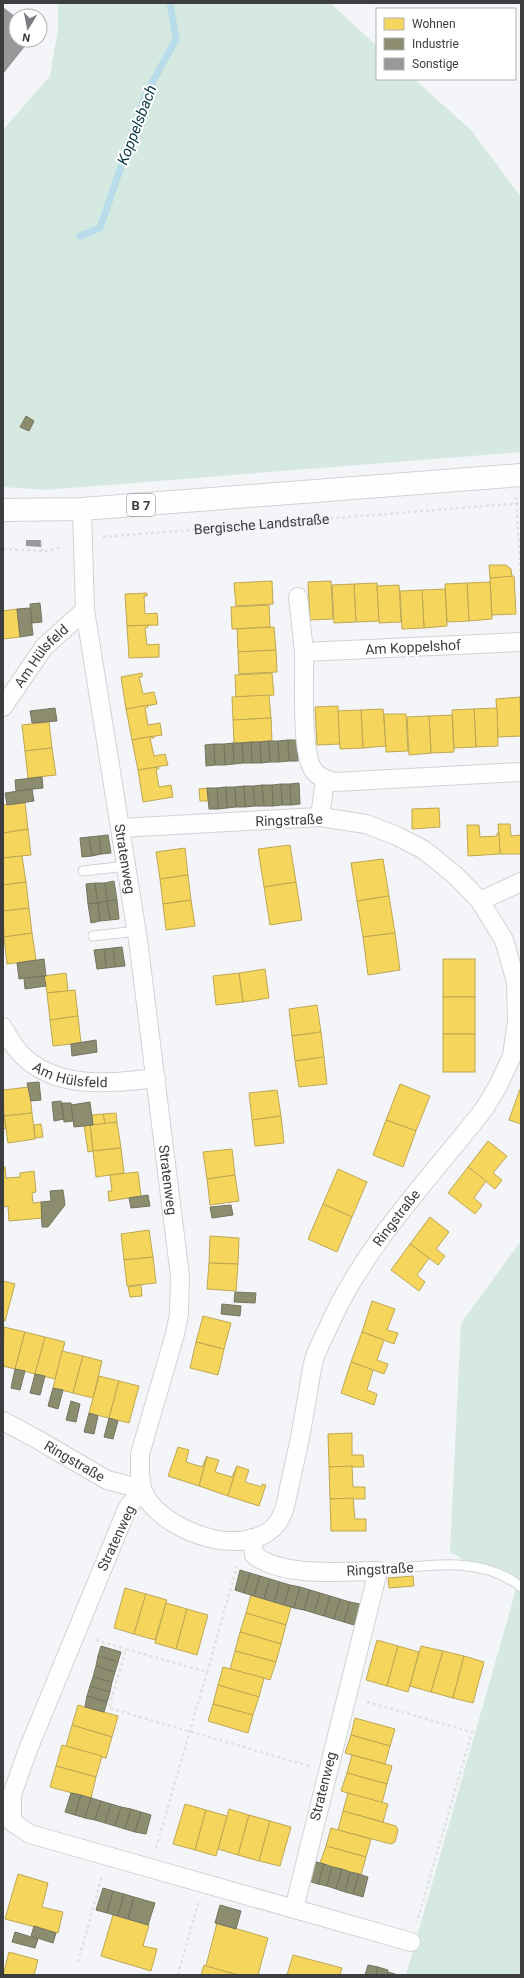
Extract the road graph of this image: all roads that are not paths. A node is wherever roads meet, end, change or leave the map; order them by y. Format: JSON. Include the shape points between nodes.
{"nodes":[{"id":1,"x":521,"y":475,"type":"edge"},
{"id":2,"x":3,"y":510,"type":"edge"},
{"id":3,"x":82,"y":510,"type":"junction"},
{"id":4,"x":298,"y":597,"type":"dead end"},
{"id":5,"x":85,"y":610,"type":"junction"},
{"id":6,"x":521,"y":642,"type":"edge"},
{"id":7,"x":304,"y":652,"type":"junction"},
{"id":8,"x":3,"y":707,"type":"edge"},
{"id":9,"x":521,"y":772,"type":"edge"},
{"id":10,"x":325,"y":780,"type":"junction"},
{"id":11,"x":320,"y":817,"type":"junction"},
{"id":12,"x":120,"y":828,"type":"junction"},
{"id":13,"x":126,"y":866,"type":"junction"},
{"id":14,"x":83,"y":871,"type":"dead end"},
{"id":15,"x":521,"y":882,"type":"edge"},
{"id":16,"x":480,"y":901,"type":"junction"},
{"id":17,"x":136,"y":931,"type":"junction"},
{"id":18,"x":94,"y":936,"type":"dead end"},
{"id":19,"x":3,"y":1028,"type":"edge"},
{"id":20,"x":156,"y":1078,"type":"junction"},
{"id":21,"x":3,"y":1421,"type":"edge"},
{"id":22,"x":142,"y":1489,"type":"junction"},
{"id":23,"x":244,"y":1540,"type":"junction"},
{"id":24,"x":378,"y":1571,"type":"junction"},
{"id":25,"x":521,"y":1587,"type":"edge"},
{"id":26,"x":7,"y":1826,"type":"edge"},
{"id":27,"x":294,"y":1908,"type":"junction"},
{"id":28,"x":412,"y":1942,"type":"road end"}],
"edges":[{"from":1,"to":3,"type":"main road","name":"Bergische Landstraße","number":"B 7"},
{"from":2,"to":3,"type":"main road","name":"Bergische Landstraße","number":"B 7"},
{"from":3,"to":5,"type":"street","name":"Stratenweg"},
{"from":4,"to":7,"type":"street"},
{"from":5,"to":8,"type":"street","name":"Am Hülsfeld","via":[[44,647]]},
{"from":5,"to":12,"type":"street","name":"Stratenweg"},
{"from":6,"to":7,"type":"street","name":"Am Koppelshof"},
{"from":7,"to":10,"type":"street","via":[[307,755],[314,771]]},
{"from":9,"to":10,"type":"street","via":[[335,782]]},
{"from":10,"to":11,"type":"street"},
{"from":11,"to":12,"type":"street","name":"Ringstraße"},
{"from":11,"to":16,"type":"street","name":"Ringstraße","via":[[366,824],[424,850],[456,876]]},
{"from":12,"to":13,"type":"street","name":"Stratenweg"},
{"from":13,"to":14,"type":"lane"},
{"from":13,"to":17,"type":"street","name":"Stratenweg"},
{"from":15,"to":16,"type":"street"},
{"from":16,"to":23,"type":"street","name":"Ringstraße","via":[[504,940],[516,982],[517,1021],[512,1056],[484,1109],[375,1245],[339,1303],[314,1360],[300,1441],[280,1520],[271,1529]]},
{"from":17,"to":18,"type":"lane"},
{"from":17,"to":20,"type":"street","name":"Stratenweg"},
{"from":19,"to":20,"type":"street","name":"Am Hülsfeld","via":[[20,1053],[32,1064],[50,1074],[92,1084]]},
{"from":20,"to":22,"type":"street","name":"Stratenweg","via":[[180,1276],[175,1334],[140,1454]]},
{"from":21,"to":22,"type":"street","name":"Ringstraße","via":[[107,1480]]},
{"from":22,"to":23,"type":"street","name":"Ringstraße","via":[[150,1503],[177,1524],[206,1538],[219,1541]]},
{"from":22,"to":26,"type":"street","name":"Stratenweg","via":[[127,1509],[27,1752],[12,1795]]},
{"from":23,"to":24,"type":"street","name":"Ringstraße","via":[[254,1555],[263,1562],[279,1567],[316,1571]]},
{"from":24,"to":25,"type":"lane","name":"Ringstraße","via":[[444,1564],[476,1566],[507,1578]]},
{"from":24,"to":27,"type":"street","name":"Stratenweg"},
{"from":26,"to":27,"type":"street","name":"Stratenweg"},
{"from":27,"to":28,"type":"street","name":"Stratenweg"}]}
